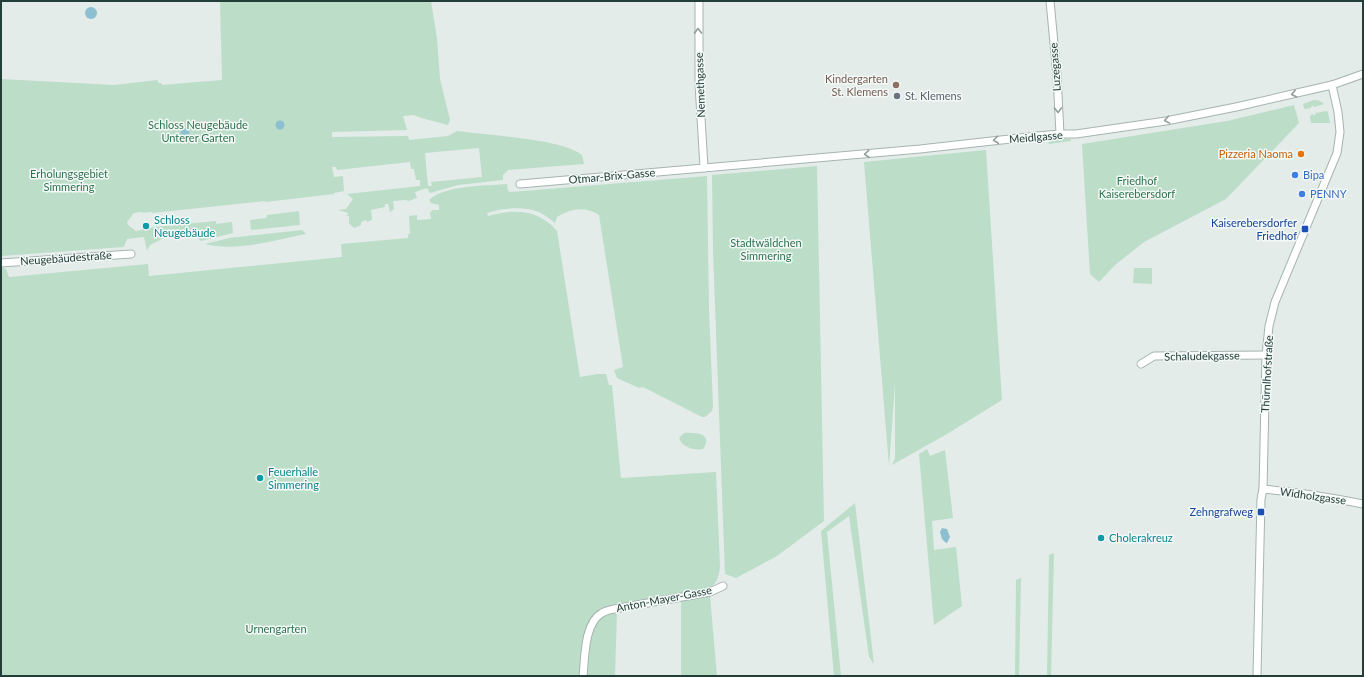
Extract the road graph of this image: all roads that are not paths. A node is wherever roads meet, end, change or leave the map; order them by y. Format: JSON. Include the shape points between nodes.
{"nodes":[{"id":1,"x":699,"y":1,"type":"edge"},
{"id":2,"x":1050,"y":1,"type":"edge"},
{"id":3,"x":1363,"y":74,"type":"edge"},
{"id":4,"x":1332,"y":85,"type":"junction"},
{"id":5,"x":1060,"y":134,"type":"junction"},
{"id":6,"x":704,"y":168,"type":"junction"},
{"id":7,"x":520,"y":184,"type":"dead end"},
{"id":8,"x":131,"y":254,"type":"dead end"},
{"id":9,"x":1,"y":263,"type":"edge"},
{"id":10,"x":1266,"y":355,"type":"junction"},
{"id":11,"x":1141,"y":364,"type":"dead end"},
{"id":12,"x":1264,"y":490,"type":"junction"},
{"id":13,"x":1363,"y":504,"type":"edge"},
{"id":14,"x":723,"y":586,"type":"dead end"},
{"id":15,"x":583,"y":676,"type":"edge"},
{"id":16,"x":1257,"y":676,"type":"edge"}],
"edges":[{"from":6,"to":1,"type":"street","name":"Nemethgasse","one_way":true,"via":[[699,84]]},
{"from":2,"to":5,"type":"street","name":"Luzegasse","one_way":true},
{"from":3,"to":4,"type":"street","name":"Meidlgasse"},
{"from":4,"to":5,"type":"street","name":"Meidlgasse","one_way":true,"via":[[1166,121]]},
{"from":4,"to":10,"type":"street","name":"Thürnlhofstraße","via":[[1339,125],[1337,153],[1275,302]]},
{"from":5,"to":6,"type":"street","name":"Meidlgasse","one_way":true},
{"from":6,"to":7,"type":"street","name":"Otmar-Brix-Gasse"},
{"from":8,"to":9,"type":"street","name":"Neugebäudestraße"},
{"from":10,"to":11,"type":"street","name":"Schaludekgasse","via":[[1154,356]]},
{"from":10,"to":12,"type":"street","name":"Thürnlhofstraße"},
{"from":12,"to":13,"type":"street","name":"Widholzgasse","via":[[1297,492]]},
{"from":12,"to":16,"type":"street","name":"Thürnlhofstraße","via":[[1261,499]]},
{"from":14,"to":15,"type":"street","name":"Anton-Mayer-Gasse","via":[[710,592],[602,613],[589,629]]}]}
